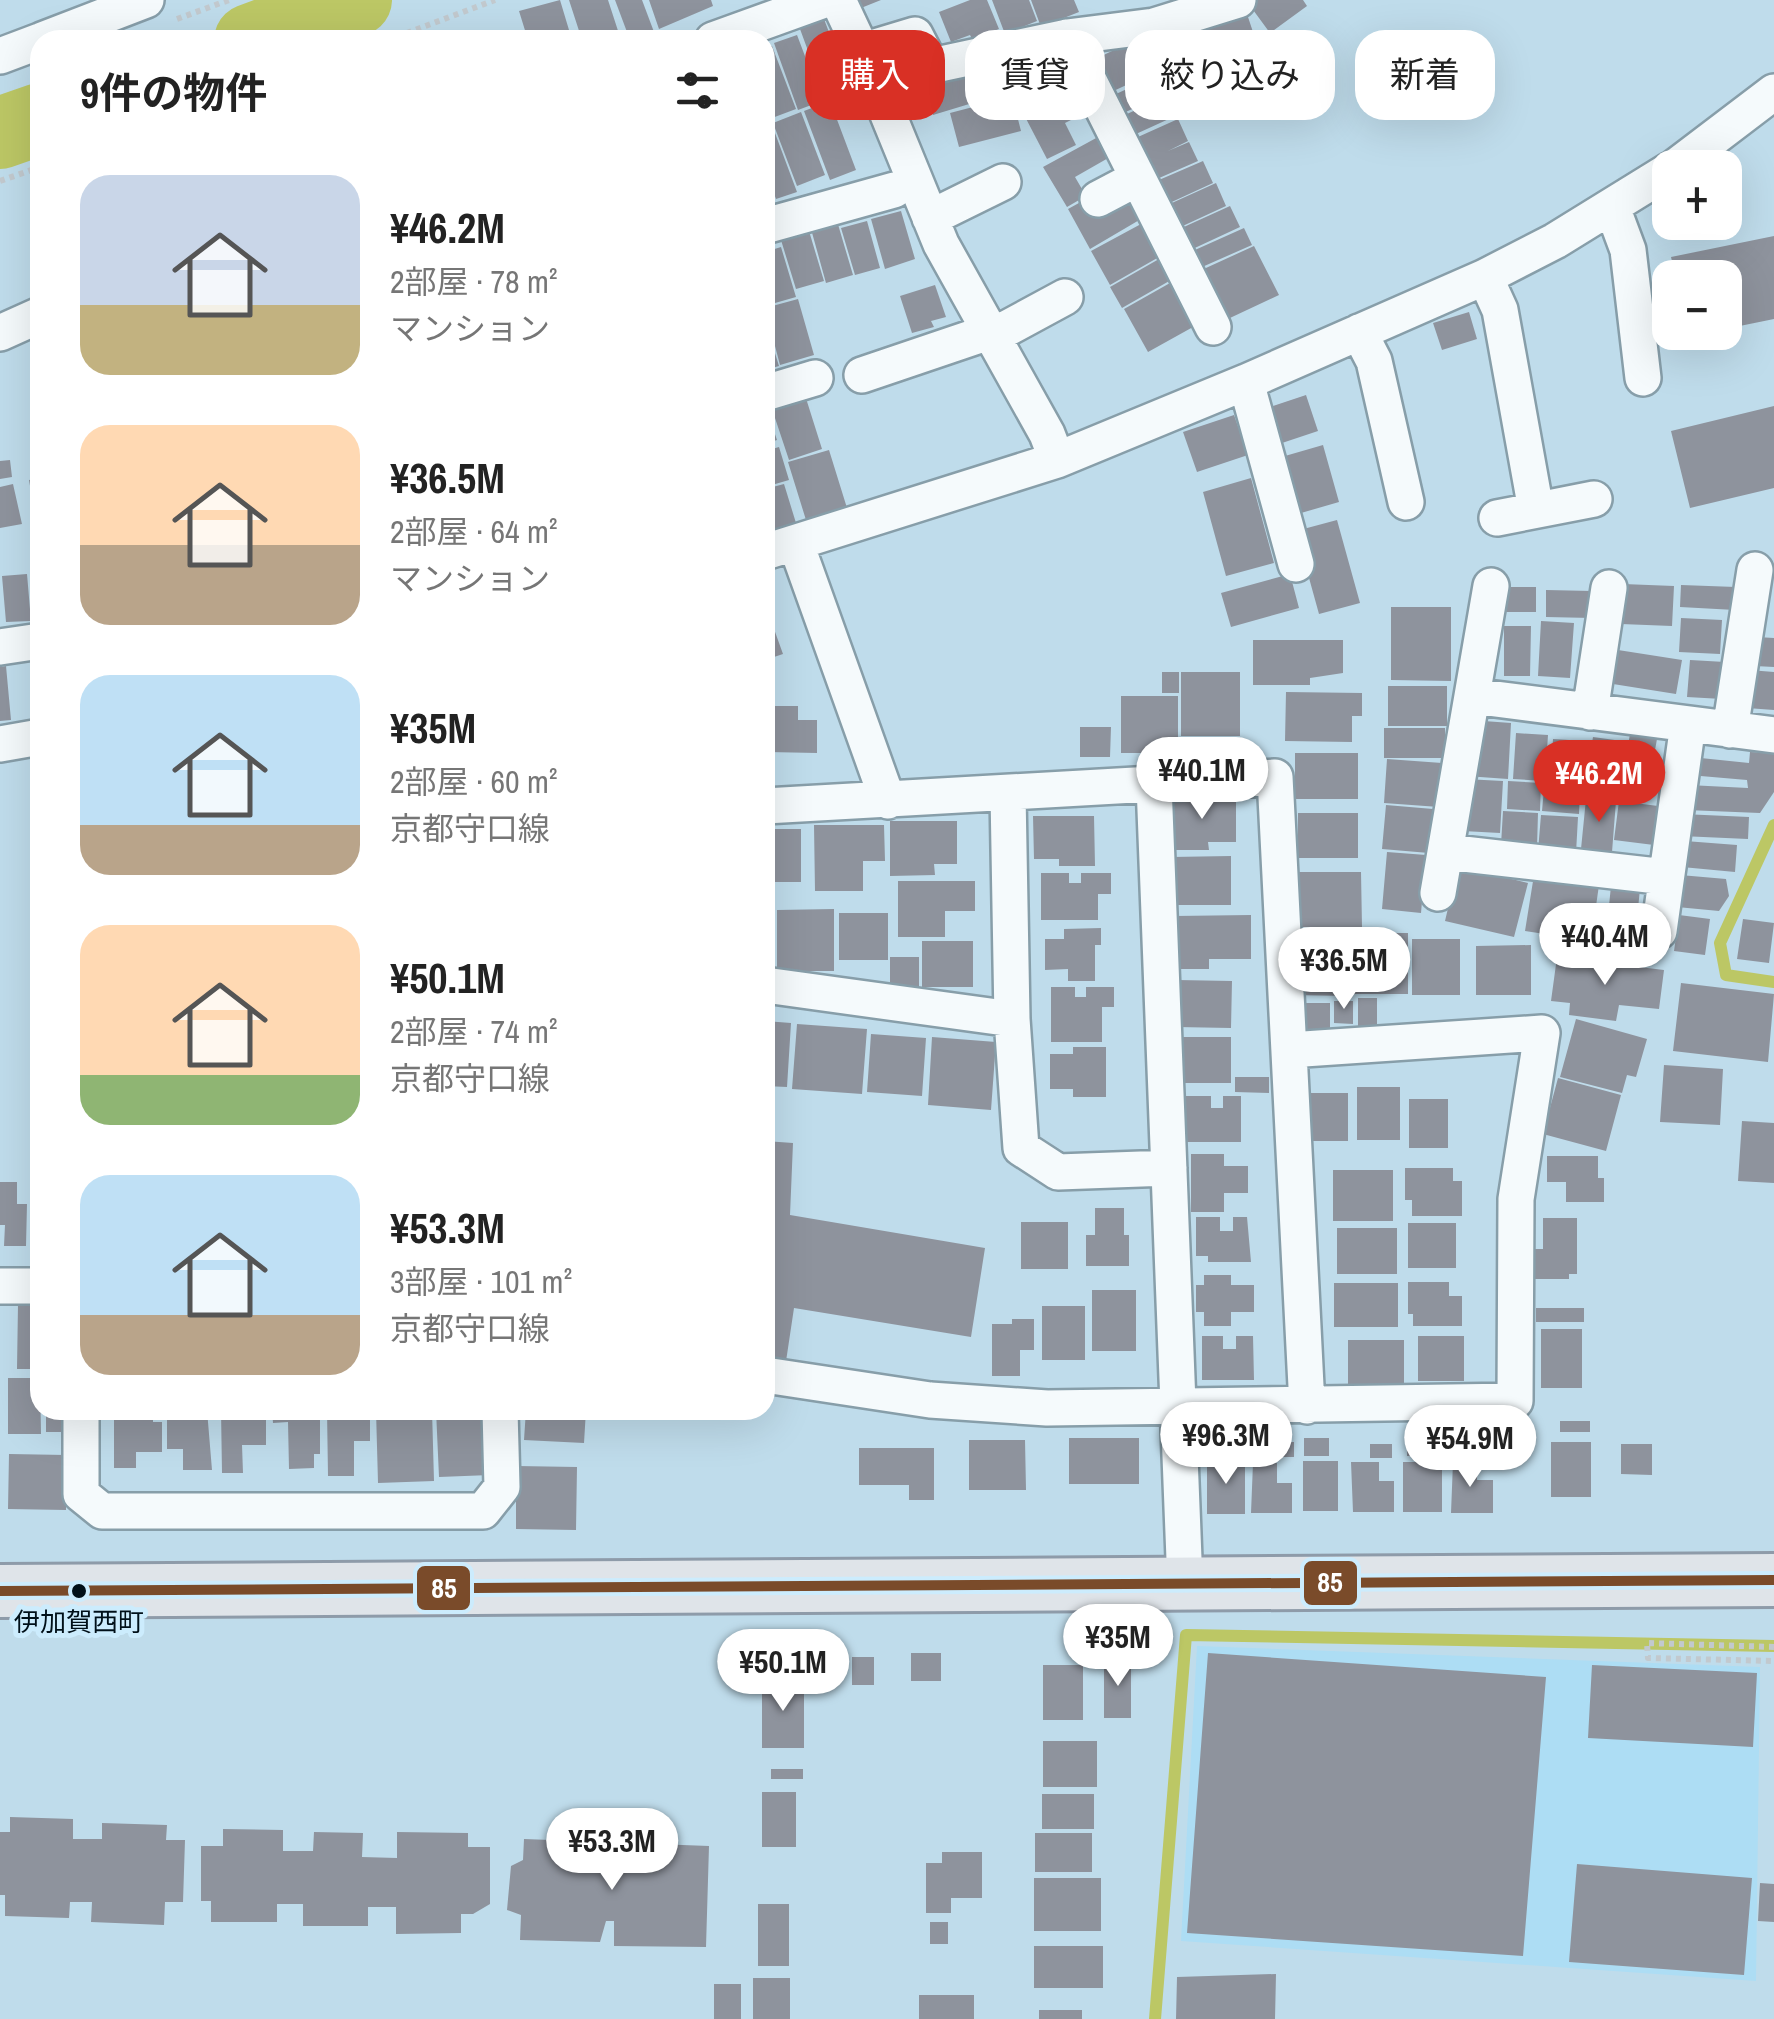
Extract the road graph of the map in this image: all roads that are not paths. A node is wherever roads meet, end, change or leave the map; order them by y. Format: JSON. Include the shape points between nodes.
{"nodes":[{"id":1,"x":146,"y":0,"type":"edge"},
{"id":2,"x":824,"y":0,"type":"edge"},
{"id":3,"x":838,"y":0,"type":"edge"},
{"id":4,"x":1238,"y":0,"type":"edge"},
{"id":5,"x":1150,"y":13,"type":"edge"},
{"id":6,"x":67,"y":30,"type":"edge"},
{"id":7,"x":741,"y":30,"type":"edge"},
{"id":8,"x":852,"y":30,"type":"edge"},
{"id":9,"x":1091,"y":30,"type":"edge"},
{"id":10,"x":30,"y":44,"type":"edge"},
{"id":11,"x":0,"y":56,"type":"edge"},
{"id":12,"x":1774,"y":92,"type":"edge"},
{"id":13,"x":1105,"y":115,"type":"edge"},
{"id":14,"x":890,"y":120,"type":"edge"},
{"id":15,"x":1697,"y":150,"type":"edge"},
{"id":16,"x":1136,"y":179,"type":"junction"},
{"id":17,"x":1003,"y":182,"type":"dead end"},
{"id":18,"x":1652,"y":182,"type":"edge"},
{"id":19,"x":894,"y":190,"type":"dead end"},
{"id":20,"x":1098,"y":199,"type":"dead end"},
{"id":21,"x":1612,"y":207,"type":"junction"},
{"id":22,"x":930,"y":218,"type":"junction"},
{"id":23,"x":775,"y":223,"type":"edge"},
{"id":24,"x":1484,"y":277,"type":"junction"},
{"id":25,"x":1066,"y":297,"type":"dead end"},
{"id":26,"x":30,"y":320,"type":"edge"},
{"id":27,"x":1213,"y":326,"type":"dead end"},
{"id":28,"x":1359,"y":332,"type":"junction"},
{"id":29,"x":0,"y":333,"type":"edge"},
{"id":30,"x":990,"y":334,"type":"junction"},
{"id":31,"x":862,"y":375,"type":"dead end"},
{"id":32,"x":816,"y":378,"type":"dead end"},
{"id":33,"x":1644,"y":378,"type":"dead end"},
{"id":34,"x":1246,"y":382,"type":"junction"},
{"id":35,"x":775,"y":390,"type":"edge"},
{"id":36,"x":1057,"y":460,"type":"junction"},
{"id":37,"x":1594,"y":499,"type":"dead end"},
{"id":38,"x":1406,"y":502,"type":"dead end"},
{"id":39,"x":1536,"y":510,"type":"junction"},
{"id":40,"x":1497,"y":518,"type":"dead end"},
{"id":41,"x":780,"y":548,"type":"edge"},
{"id":42,"x":1296,"y":564,"type":"dead end"},
{"id":43,"x":1755,"y":570,"type":"dead end"},
{"id":44,"x":1491,"y":586,"type":"dead end"},
{"id":45,"x":1609,"y":588,"type":"dead end"},
{"id":46,"x":1762,"y":608,"type":"edge"},
{"id":47,"x":30,"y":642,"type":"edge"},
{"id":48,"x":0,"y":647,"type":"edge"},
{"id":49,"x":1472,"y":696,"type":"junction"},
{"id":50,"x":1590,"y":712,"type":"junction"},
{"id":51,"x":1688,"y":724,"type":"junction"},
{"id":52,"x":1730,"y":730,"type":"junction"},
{"id":53,"x":1774,"y":735,"type":"edge"},
{"id":54,"x":30,"y":739,"type":"edge"},
{"id":55,"x":0,"y":744,"type":"edge"},
{"id":56,"x":1154,"y":784,"type":"junction"},
{"id":57,"x":1008,"y":794,"type":"junction"},
{"id":58,"x":888,"y":801,"type":"junction"},
{"id":59,"x":775,"y":806,"type":"edge"},
{"id":60,"x":1446,"y":852,"type":"junction"},
{"id":61,"x":1666,"y":877,"type":"junction"},
{"id":62,"x":1438,"y":893,"type":"dead end"},
{"id":63,"x":1659,"y":931,"type":"dead end"},
{"id":64,"x":775,"y":986,"type":"edge"},
{"id":65,"x":1012,"y":1019,"type":"junction"},
{"id":66,"x":1289,"y":1050,"type":"junction"},
{"id":67,"x":1169,"y":1168,"type":"junction"},
{"id":68,"x":0,"y":1286,"type":"edge"},
{"id":69,"x":30,"y":1286,"type":"edge"},
{"id":70,"x":775,"y":1377,"type":"edge"},
{"id":71,"x":1306,"y":1406,"type":"junction"},
{"id":72,"x":1178,"y":1407,"type":"junction"},
{"id":73,"x":82,"y":1420,"type":"edge"},
{"id":74,"x":500,"y":1420,"type":"edge"},
{"id":75,"x":1774,"y":1580,"type":"edge"},
{"id":76,"x":1185,"y":1586,"type":"junction"},
{"id":77,"x":0,"y":1591,"type":"edge"}],
"edges":[{"from":1,"to":6,"type":"street"},
{"from":2,"to":7,"type":"street"},
{"from":3,"to":8,"type":"street"},
{"from":4,"to":5,"type":"street"},
{"from":5,"to":9,"type":"street"},
{"from":10,"to":11,"type":"street"},
{"from":12,"to":15,"type":"street"},
{"from":13,"to":16,"type":"street"},
{"from":14,"to":22,"type":"street"},
{"from":16,"to":20,"type":"street"},
{"from":16,"to":27,"type":"street"},
{"from":17,"to":22,"type":"street"},
{"from":18,"to":21,"type":"street"},
{"from":19,"to":23,"type":"street"},
{"from":21,"to":24,"type":"street"},
{"from":21,"to":33,"type":"street","via":[[1628,250]]},
{"from":22,"to":30,"type":"street"},
{"from":24,"to":28,"type":"street"},
{"from":24,"to":39,"type":"street","via":[[1500,310]]},
{"from":25,"to":30,"type":"street"},
{"from":26,"to":29,"type":"street"},
{"from":28,"to":34,"type":"street"},
{"from":28,"to":38,"type":"street","via":[[1374,360]]},
{"from":30,"to":31,"type":"street"},
{"from":30,"to":36,"type":"street"},
{"from":32,"to":35,"type":"street"},
{"from":34,"to":36,"type":"street"},
{"from":34,"to":42,"type":"street"},
{"from":36,"to":41,"type":"street"},
{"from":37,"to":39,"type":"street"},
{"from":39,"to":40,"type":"street"},
{"from":41,"to":58,"type":"street"},
{"from":43,"to":46,"type":"street"},
{"from":44,"to":49,"type":"street"},
{"from":45,"to":50,"type":"street"},
{"from":46,"to":52,"type":"street"},
{"from":47,"to":48,"type":"street"},
{"from":49,"to":50,"type":"street"},
{"from":49,"to":60,"type":"street"},
{"from":50,"to":51,"type":"street"},
{"from":51,"to":52,"type":"street"},
{"from":51,"to":61,"type":"street"},
{"from":52,"to":53,"type":"street"},
{"from":54,"to":55,"type":"street"},
{"from":56,"to":57,"type":"street"},
{"from":56,"to":66,"type":"street","via":[[1275,777]]},
{"from":56,"to":67,"type":"street"},
{"from":57,"to":58,"type":"street"},
{"from":57,"to":65,"type":"street"},
{"from":58,"to":59,"type":"street"},
{"from":60,"to":61,"type":"street"},
{"from":60,"to":62,"type":"street"},
{"from":61,"to":63,"type":"street"},
{"from":64,"to":65,"type":"street"},
{"from":65,"to":67,"type":"street","via":[[1021,1148],[1058,1172]]},
{"from":66,"to":71,"type":"street"},
{"from":66,"to":71,"type":"street","via":[[1542,1033],[1516,1199],[1515,1401]]},
{"from":67,"to":72,"type":"street"},
{"from":68,"to":69,"type":"street"},
{"from":70,"to":72,"type":"street","via":[[930,1400]]},
{"from":71,"to":72,"type":"street"},
{"from":72,"to":76,"type":"street"},
{"from":73,"to":74,"type":"street","via":[[81,1494],[102,1512],[140,1512],[482,1511],[502,1488]]},
{"from":75,"to":76,"type":"main road"},
{"from":76,"to":77,"type":"main road"}]}
